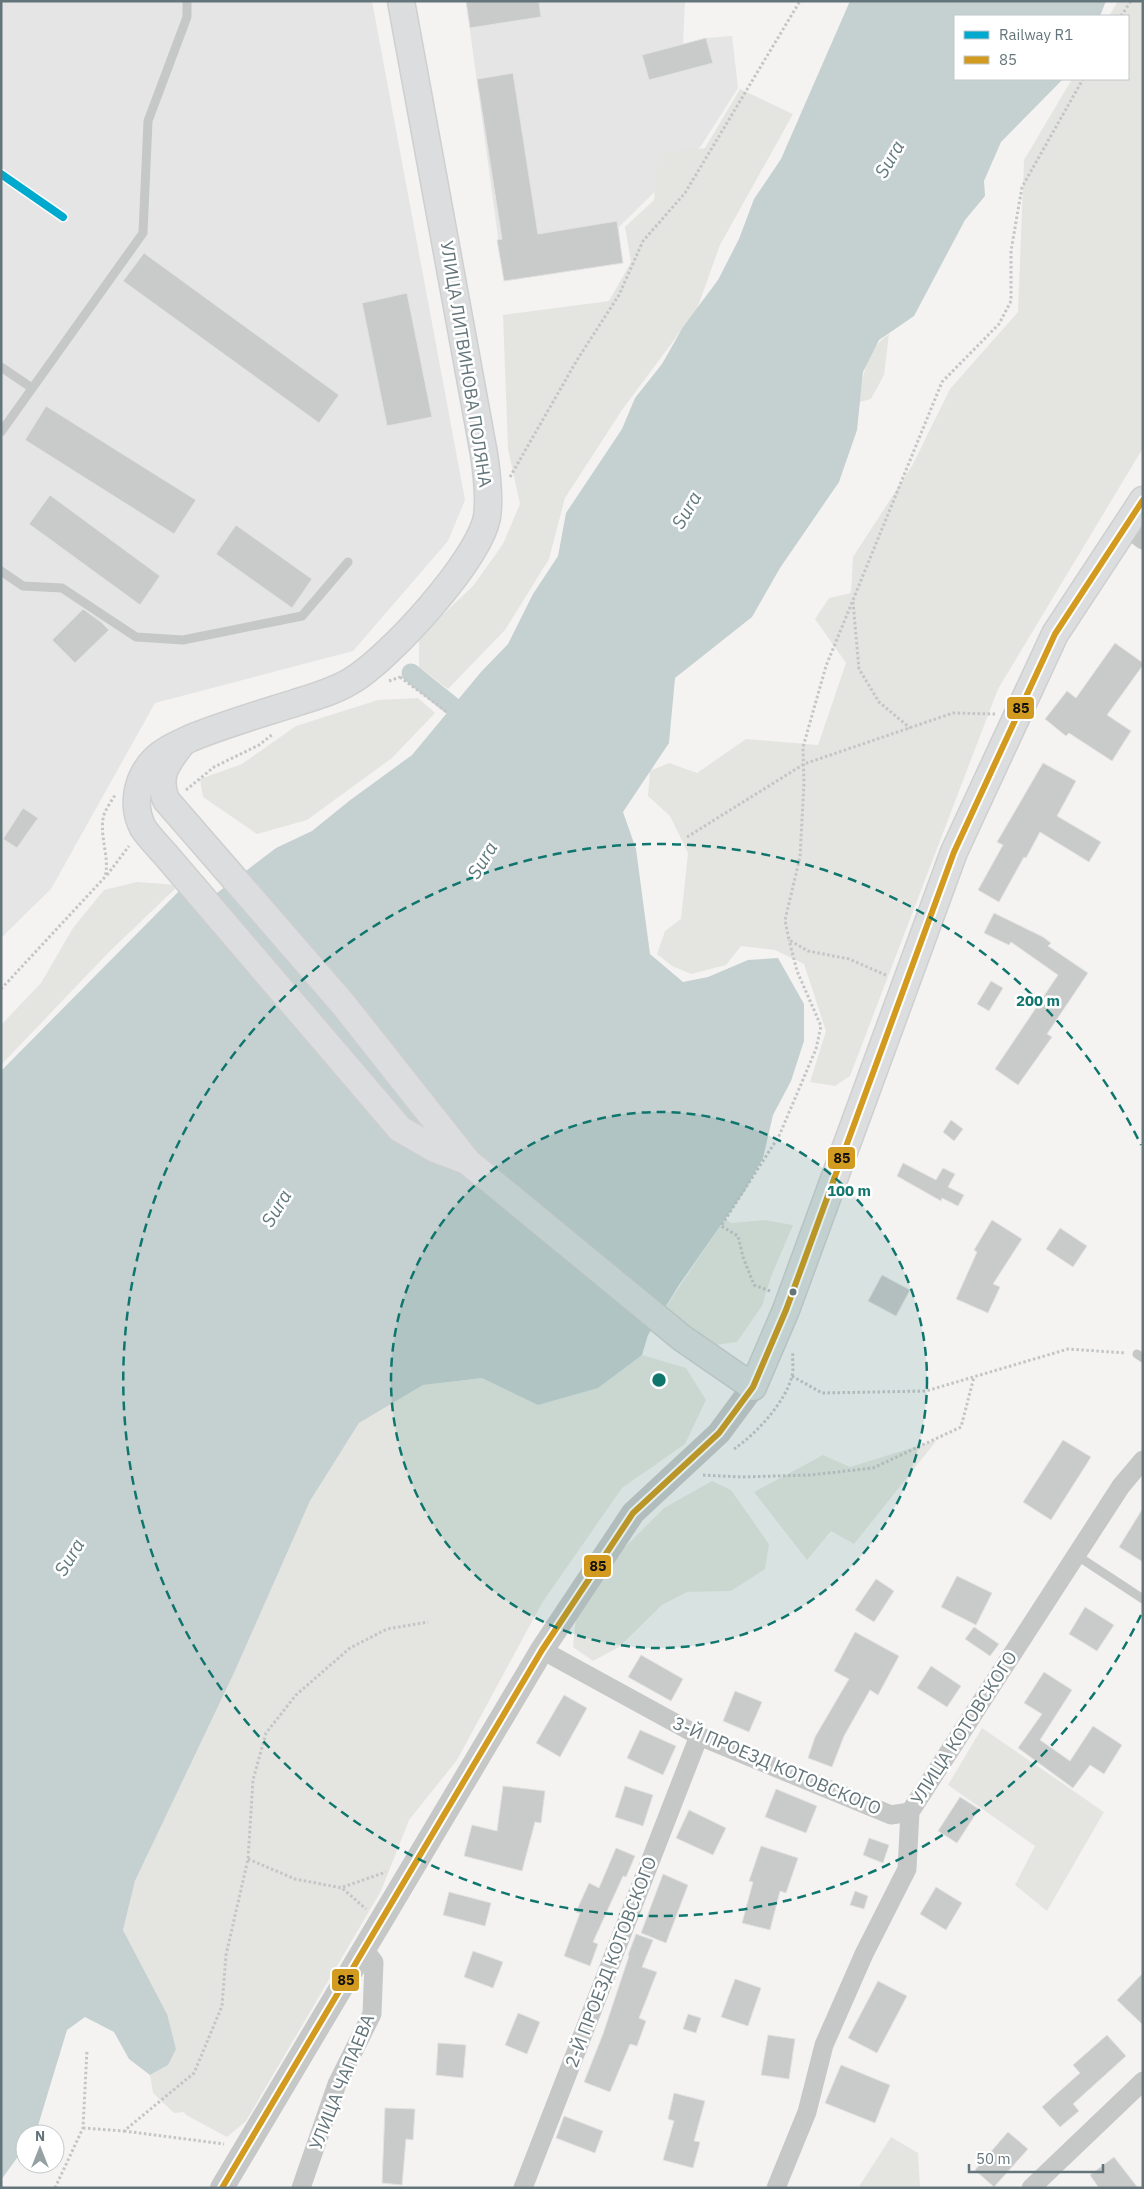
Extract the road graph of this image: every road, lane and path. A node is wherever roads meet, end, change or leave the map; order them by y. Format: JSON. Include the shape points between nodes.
{"nodes":[{"id":1,"x":187,"y":1,"type":"edge"},
{"id":2,"x":401,"y":1,"type":"edge"},
{"id":3,"x":800,"y":1,"type":"edge"},
{"id":4,"x":1131,"y":1,"type":"edge"},
{"id":5,"x":1123,"y":15,"type":"edge"},
{"id":6,"x":1082,"y":80,"type":"edge"},
{"id":7,"x":1,"y":367,"type":"edge"},
{"id":8,"x":32,"y":388,"type":"junction"},
{"id":9,"x":1,"y":432,"type":"edge"},
{"id":10,"x":505,"y":485,"type":"dead end"},
{"id":11,"x":1143,"y":500,"type":"edge"},
{"id":12,"x":1134,"y":533,"type":"edge"},
{"id":13,"x":348,"y":562,"type":"dead end"},
{"id":14,"x":1,"y":571,"type":"edge"},
{"id":15,"x":852,"y":602,"type":"junction"},
{"id":16,"x":400,"y":677,"type":"dead end"},
{"id":17,"x":447,"y":712,"type":"dead end"},
{"id":18,"x":1018,"y":714,"type":"junction"},
{"id":19,"x":910,"y":728,"type":"junction"},
{"id":20,"x":183,"y":742,"type":"junction"},
{"id":21,"x":804,"y":764,"type":"junction"},
{"id":22,"x":687,"y":837,"type":"dead end"},
{"id":23,"x":132,"y":842,"type":"dead end"},
{"id":24,"x":105,"y":877,"type":"dead end"},
{"id":25,"x":789,"y":940,"type":"junction"},
{"id":26,"x":889,"y":976,"type":"dead end"},
{"id":27,"x":468,"y":1162,"type":"junction"},
{"id":28,"x":777,"y":1295,"type":"dead end"},
{"id":29,"x":1140,"y":1356,"type":"edge"},
{"id":30,"x":792,"y":1376,"type":"dead end"},
{"id":31,"x":974,"y":1377,"type":"junction"},
{"id":32,"x":753,"y":1387,"type":"junction"},
{"id":33,"x":1143,"y":1460,"type":"edge"},
{"id":34,"x":675,"y":1474,"type":"junction"},
{"id":35,"x":1076,"y":1555,"type":"junction"},
{"id":36,"x":1143,"y":1599,"type":"edge"},
{"id":37,"x":428,"y":1622,"type":"dead end"},
{"id":38,"x":542,"y":1650,"type":"junction"},
{"id":39,"x":699,"y":1736,"type":"junction"},
{"id":40,"x":910,"y":1812,"type":"junction"},
{"id":41,"x":248,"y":1859,"type":"junction"},
{"id":42,"x":414,"y":1863,"type":"junction"},
{"id":43,"x":342,"y":1888,"type":"junction"},
{"id":44,"x":379,"y":1921,"type":"junction"},
{"id":45,"x":363,"y":1948,"type":"junction"},
{"id":46,"x":87,"y":2050,"type":"dead end"},
{"id":47,"x":1143,"y":2081,"type":"edge"},
{"id":48,"x":83,"y":2128,"type":"junction"},
{"id":49,"x":124,"y":2131,"type":"junction"},
{"id":50,"x":243,"y":2152,"type":"junction"},
{"id":51,"x":55,"y":2188,"type":"edge"},
{"id":52,"x":222,"y":2188,"type":"edge"},
{"id":53,"x":301,"y":2188,"type":"edge"},
{"id":54,"x":523,"y":2188,"type":"edge"},
{"id":55,"x":776,"y":2188,"type":"edge"},
{"id":56,"x":1031,"y":2188,"type":"edge"}],
"edges":[{"from":1,"to":8,"type":"lane","via":[[187,17],[148,121],[143,233]]},
{"from":2,"to":20,"type":"main road","name":"УЛИЦА ЛИТВИНОВА ПОЛЯНА","via":[[484,454],[487,518],[477,543],[425,612],[366,671],[350,682],[316,696]]},
{"from":3,"to":10,"type":"path","via":[[685,193],[642,242],[620,295],[577,360]]},
{"from":4,"to":5,"type":"path"},
{"from":6,"to":15,"type":"path","via":[[1022,186],[1011,251],[1011,301],[999,324],[942,382]]},
{"from":7,"to":8,"type":"lane"},
{"from":8,"to":9,"type":"lane"},
{"from":11,"to":12,"type":"main road"},
{"from":12,"to":18,"type":"main road","via":[[1055,634]]},
{"from":13,"to":14,"type":"lane","via":[[302,616],[183,640],[136,637],[62,588],[23,586]]},
{"from":15,"to":19,"type":"path","via":[[859,668],[879,702]]},
{"from":15,"to":21,"type":"path","via":[[826,666],[803,747]]},
{"from":16,"to":17,"type":"path"},
{"from":18,"to":19,"type":"path","via":[[953,713]]},
{"from":18,"to":32,"type":"main road","via":[[954,852],[786,1310]]},
{"from":19,"to":21,"type":"path"},
{"from":20,"to":27,"type":"main road","via":[[166,765],[161,778],[166,800],[343,1004]]},
{"from":20,"to":27,"type":"main road","name":"УЛИЦА ЛИТВИНОВА ПОЛЯНА","via":[[156,758],[144,773],[136,802],[144,828],[400,1129],[434,1149]]},
{"from":21,"to":22,"type":"path"},
{"from":21,"to":25,"type":"path","via":[[800,857],[785,920]]},
{"from":23,"to":24,"type":"path"},
{"from":25,"to":26,"type":"path","via":[[808,951],[849,959]]},
{"from":25,"to":28,"type":"path","via":[[797,971],[821,1026],[816,1048],[779,1136],[721,1226],[738,1236],[754,1285]]},
{"from":27,"to":32,"type":"main road","via":[[682,1338]]},
{"from":29,"to":31,"type":"path","via":[[1068,1349]]},
{"from":30,"to":31,"type":"path","via":[[822,1393],[926,1391]]},
{"from":31,"to":34,"type":"path","via":[[961,1427],[873,1468],[810,1475],[741,1477]]},
{"from":32,"to":34,"type":"street","via":[[719,1433]]},
{"from":33,"to":35,"type":"street","name":"УЛИЦА КОТОВСКОГО","via":[[1121,1486]]},
{"from":34,"to":38,"type":"street","via":[[633,1513]]},
{"from":35,"to":36,"type":"lane"},
{"from":35,"to":40,"type":"street","name":"УЛИЦА КОТОВСКОГО"},
{"from":37,"to":41,"type":"path","via":[[387,1629],[350,1648],[296,1695],[266,1733],[253,1780]]},
{"from":38,"to":39,"type":"street","name":"3-Й ПРОЕЗД КОТОВСКОГО"},
{"from":38,"to":42,"type":"street"},
{"from":39,"to":40,"type":"street","name":"3-Й ПРОЕЗД КОТОВСКОГО","via":[[891,1815]]},
{"from":39,"to":54,"type":"street","name":"2-Й ПРОЕЗД КОТОВСКОГО"},
{"from":40,"to":55,"type":"street","name":"УЛИЦА КОТОВСКОГО","via":[[907,1869],[864,1954],[824,2045],[806,2112]]},
{"from":41,"to":43,"type":"path","via":[[295,1879]]},
{"from":41,"to":49,"type":"path","via":[[226,1955],[222,2006],[194,2073]]},
{"from":42,"to":43,"type":"path"},
{"from":42,"to":44,"type":"street"},
{"from":43,"to":44,"type":"path"},
{"from":44,"to":45,"type":"street"},
{"from":45,"to":50,"type":"street"},
{"from":45,"to":53,"type":"street","name":"УЛИЦА ЧАПАЕВА","via":[[374,1962],[372,2014],[337,2084]]},
{"from":46,"to":48,"type":"path"},
{"from":47,"to":56,"type":"street"},
{"from":48,"to":49,"type":"path"},
{"from":48,"to":51,"type":"path"},
{"from":49,"to":50,"type":"path","via":[[218,2142]]},
{"from":50,"to":52,"type":"street"}]}
